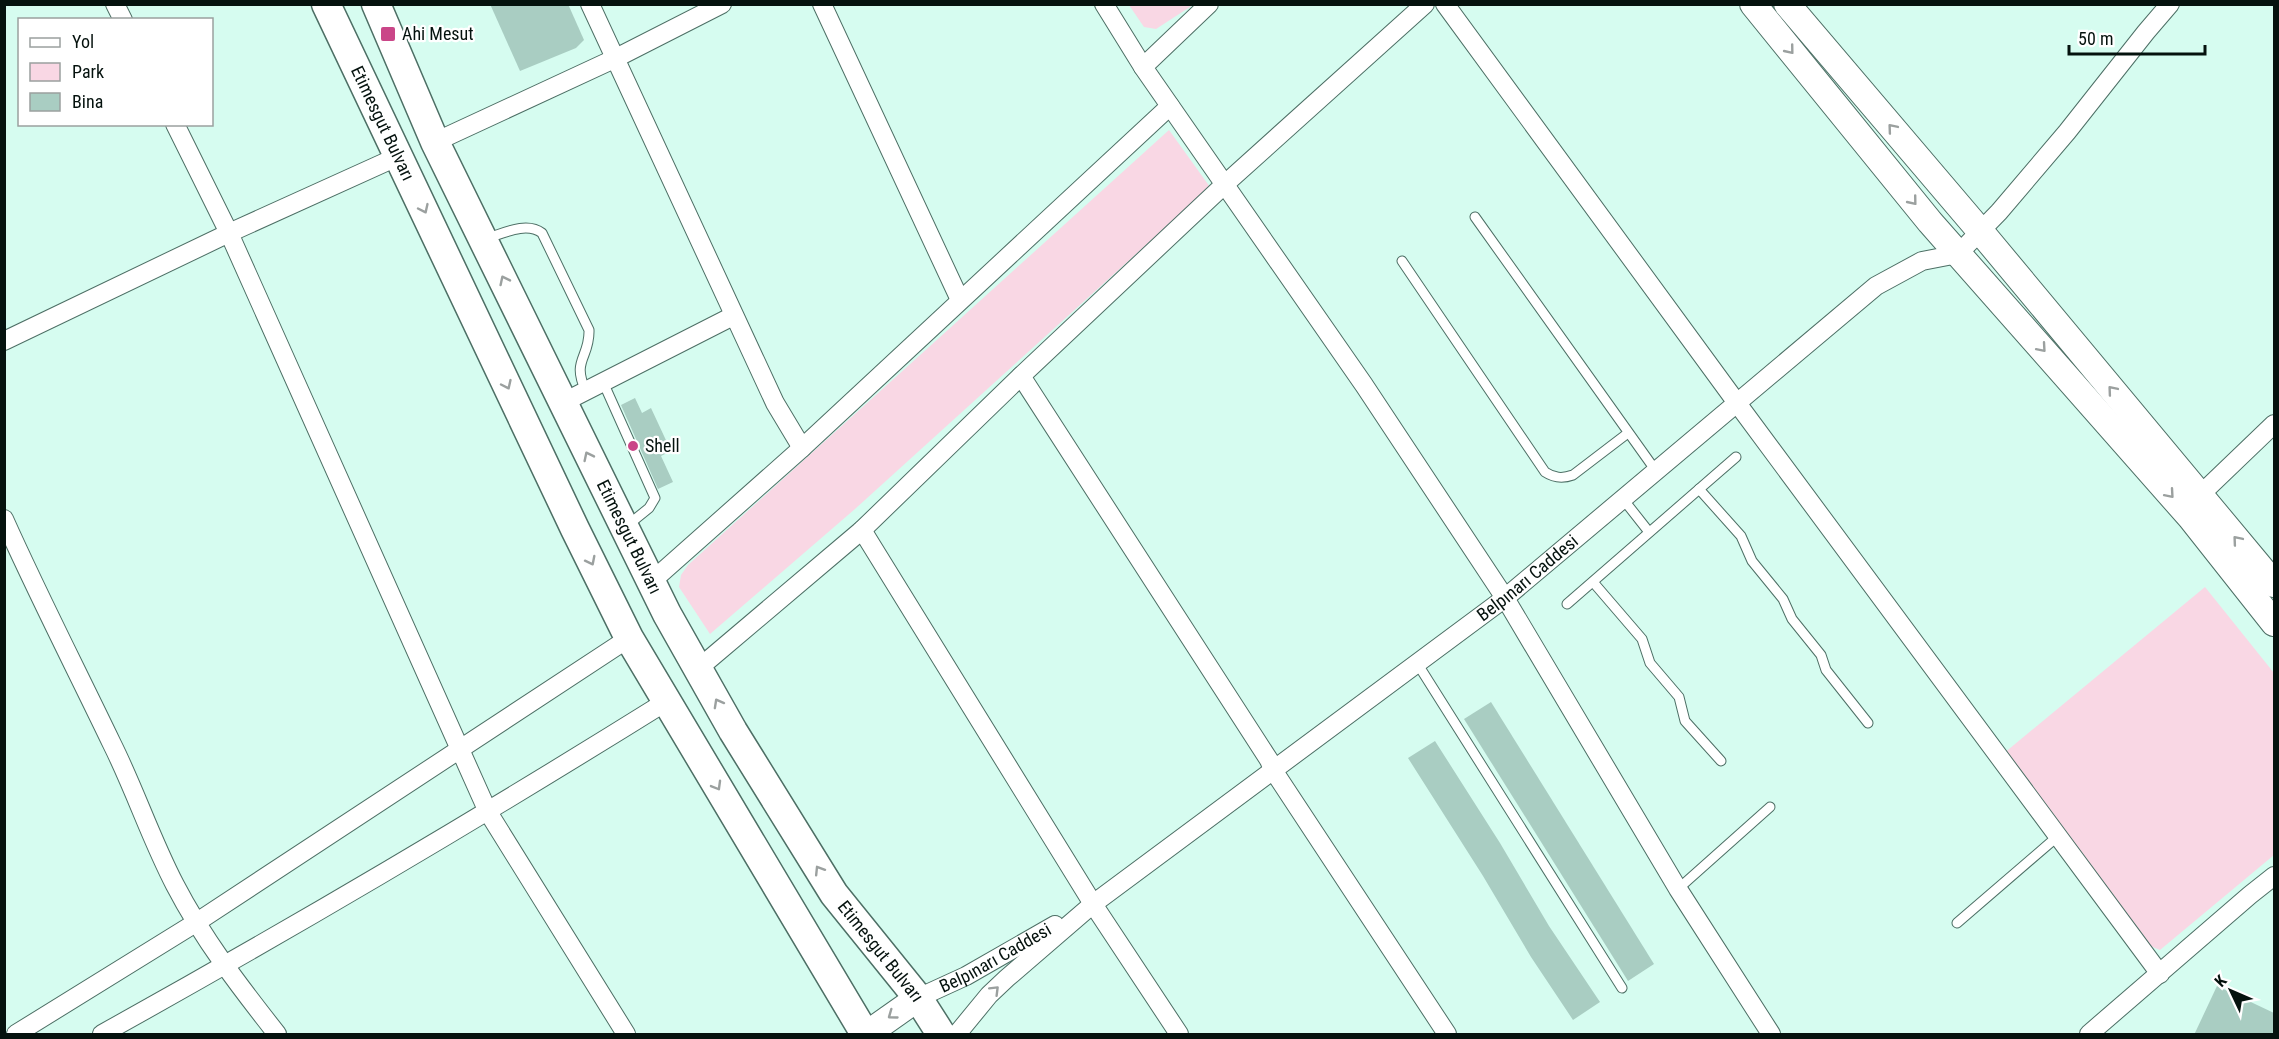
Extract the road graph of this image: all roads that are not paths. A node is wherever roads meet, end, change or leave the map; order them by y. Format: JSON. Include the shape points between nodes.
{"nodes":[{"id":1,"x":115,"y":4,"type":"edge"},
{"id":2,"x":326,"y":4,"type":"edge"},
{"id":3,"x":376,"y":4,"type":"edge"},
{"id":4,"x":590,"y":4,"type":"edge"},
{"id":5,"x":722,"y":4,"type":"edge"},
{"id":6,"x":822,"y":4,"type":"edge"},
{"id":7,"x":1104,"y":4,"type":"edge"},
{"id":8,"x":1209,"y":4,"type":"edge"},
{"id":9,"x":1425,"y":4,"type":"edge"},
{"id":10,"x":1445,"y":4,"type":"edge"},
{"id":11,"x":1753,"y":4,"type":"edge"},
{"id":12,"x":1787,"y":4,"type":"edge"},
{"id":13,"x":2170,"y":4,"type":"edge"},
{"id":14,"x":122,"y":18,"type":"edge"},
{"id":15,"x":614,"y":59,"type":"junction"},
{"id":16,"x":1143,"y":67,"type":"junction"},
{"id":17,"x":1170,"y":106,"type":"junction"},
{"id":18,"x":176,"y":126,"type":"edge"},
{"id":19,"x":435,"y":142,"type":"junction"},
{"id":20,"x":399,"y":156,"type":"junction"},
{"id":21,"x":1224,"y":185,"type":"junction"},
{"id":22,"x":1475,"y":217,"type":"dead end"},
{"id":23,"x":1981,"y":232,"type":"junction"},
{"id":24,"x":229,"y":233,"type":"junction"},
{"id":25,"x":484,"y":240,"type":"junction"},
{"id":26,"x":1958,"y":254,"type":"junction"},
{"id":27,"x":1402,"y":261,"type":"dead end"},
{"id":28,"x":960,"y":300,"type":"junction"},
{"id":29,"x":733,"y":316,"type":"junction"},
{"id":30,"x":4,"y":341,"type":"edge"},
{"id":31,"x":1021,"y":376,"type":"junction"},
{"id":32,"x":603,"y":382,"type":"junction"},
{"id":33,"x":575,"y":396,"type":"junction"},
{"id":34,"x":1737,"y":403,"type":"junction"},
{"id":35,"x":2274,"y":424,"type":"edge"},
{"id":36,"x":1628,"y":433,"type":"junction"},
{"id":37,"x":801,"y":448,"type":"junction"},
{"id":38,"x":1736,"y":456,"type":"dead end"},
{"id":39,"x":1656,"y":471,"type":"junction"},
{"id":40,"x":1699,"y":489,"type":"junction"},
{"id":41,"x":2200,"y":495,"type":"junction"},
{"id":42,"x":1623,"y":499,"type":"junction"},
{"id":43,"x":4,"y":519,"type":"edge"},
{"id":44,"x":624,"y":529,"type":"junction"},
{"id":45,"x":862,"y":530,"type":"junction"},
{"id":46,"x":1649,"y":532,"type":"junction"},
{"id":47,"x":651,"y":582,"type":"junction"},
{"id":48,"x":1593,"y":582,"type":"junction"},
{"id":49,"x":2274,"y":584,"type":"edge"},
{"id":50,"x":1505,"y":598,"type":"junction"},
{"id":51,"x":1567,"y":604,"type":"dead end"},
{"id":52,"x":2274,"y":623,"type":"edge"},
{"id":53,"x":629,"y":638,"type":"junction"},
{"id":54,"x":1417,"y":663,"type":"junction"},
{"id":55,"x":699,"y":668,"type":"junction"},
{"id":56,"x":667,"y":701,"type":"junction"},
{"id":57,"x":1868,"y":723,"type":"dead end"},
{"id":58,"x":460,"y":749,"type":"junction"},
{"id":59,"x":1721,"y":761,"type":"dead end"},
{"id":60,"x":1273,"y":770,"type":"junction"},
{"id":61,"x":1770,"y":807,"type":"dead end"},
{"id":62,"x":488,"y":812,"type":"junction"},
{"id":63,"x":2058,"y":836,"type":"junction"},
{"id":64,"x":2274,"y":876,"type":"edge"},
{"id":65,"x":1678,"y":889,"type":"junction"},
{"id":66,"x":1093,"y":903,"type":"junction"},
{"id":67,"x":197,"y":921,"type":"junction"},
{"id":68,"x":1957,"y":923,"type":"dead end"},
{"id":69,"x":224,"y":966,"type":"junction"},
{"id":70,"x":2160,"y":974,"type":"junction"},
{"id":71,"x":1622,"y":988,"type":"dead end"},
{"id":72,"x":918,"y":998,"type":"junction"},
{"id":73,"x":16,"y":1035,"type":"edge"},
{"id":74,"x":102,"y":1035,"type":"edge"},
{"id":75,"x":277,"y":1035,"type":"edge"},
{"id":76,"x":626,"y":1035,"type":"edge"},
{"id":77,"x":866,"y":1035,"type":"edge"},
{"id":78,"x":941,"y":1035,"type":"edge"},
{"id":79,"x":957,"y":1035,"type":"edge"},
{"id":80,"x":1179,"y":1035,"type":"edge"},
{"id":81,"x":1447,"y":1035,"type":"edge"},
{"id":82,"x":1771,"y":1035,"type":"edge"},
{"id":83,"x":2089,"y":1035,"type":"edge"}],
"edges":[{"from":1,"to":14,"type":"street"},
{"from":2,"to":20,"type":"main road","name":"Etimesgut Bulvarı"},
{"from":3,"to":19,"type":"main road","name":"Etimesgut Bulvarı"},
{"from":4,"to":15,"type":"street"},
{"from":5,"to":15,"type":"street"},
{"from":6,"to":28,"type":"street"},
{"from":7,"to":16,"type":"street"},
{"from":8,"to":16,"type":"street"},
{"from":9,"to":21,"type":"street"},
{"from":10,"to":34,"type":"street"},
{"from":11,"to":26,"type":"main road","one_way":true},
{"from":23,"to":12,"type":"main road","one_way":true},
{"from":13,"to":23,"type":"street"},
{"from":15,"to":19,"type":"street"},
{"from":15,"to":29,"type":"street"},
{"from":16,"to":17,"type":"street"},
{"from":17,"to":21,"type":"street"},
{"from":17,"to":28,"type":"street"},
{"from":18,"to":24,"type":"street"},
{"from":19,"to":25,"type":"main road","name":"Etimesgut Bulvarı"},
{"from":20,"to":24,"type":"street"},
{"from":20,"to":53,"type":"main road","name":"Etimesgut Bulvarı","one_way":true},
{"from":21,"to":31,"type":"street"},
{"from":21,"to":50,"type":"street","via":[[1364,385]]},
{"from":22,"to":36,"type":"lane"},
{"from":23,"to":26,"type":"street"},
{"from":41,"to":23,"type":"main road","one_way":true},
{"from":24,"to":30,"type":"street"},
{"from":24,"to":58,"type":"street"},
{"from":33,"to":25,"type":"main road","name":"Etimesgut Bulvarı","one_way":true},
{"from":25,"to":33,"type":"lane","via":[[526,228],[542,233],[589,330]]},
{"from":26,"to":34,"type":"street","name":"Belpınarı Caddesi","via":[[1923,261],[1876,286]]},
{"from":26,"to":52,"type":"main road","one_way":true,"via":[[2192,518]]},
{"from":27,"to":36,"type":"lane","via":[[1545,472],[1564,478],[1573,475]]},
{"from":28,"to":37,"type":"street"},
{"from":29,"to":32,"type":"street"},
{"from":29,"to":37,"type":"street"},
{"from":31,"to":45,"type":"street"},
{"from":31,"to":60,"type":"street"},
{"from":32,"to":33,"type":"street"},
{"from":32,"to":44,"type":"lane","via":[[655,498]]},
{"from":44,"to":33,"type":"main road","name":"Etimesgut Bulvarı","one_way":true,"via":[[581,443]]},
{"from":34,"to":39,"type":"street","name":"Belpınarı Caddesi"},
{"from":34,"to":63,"type":"street"},
{"from":35,"to":41,"type":"street"},
{"from":36,"to":39,"type":"lane"},
{"from":37,"to":47,"type":"street"},
{"from":38,"to":40,"type":"lane"},
{"from":39,"to":42,"type":"street","name":"Belpınarı Caddesi"},
{"from":40,"to":46,"type":"lane"},
{"from":40,"to":57,"type":"lane","via":[[1741,537],[1752,561],[1783,598],[1791,619]]},
{"from":49,"to":41,"type":"main road","one_way":true},
{"from":42,"to":46,"type":"lane"},
{"from":42,"to":50,"type":"street","name":"Belpınarı Caddesi"},
{"from":43,"to":67,"type":"street","via":[[129,778],[175,886]]},
{"from":44,"to":47,"type":"main road","name":"Etimesgut Bulvarı"},
{"from":45,"to":55,"type":"street"},
{"from":45,"to":66,"type":"street"},
{"from":46,"to":48,"type":"lane"},
{"from":47,"to":55,"type":"main road","name":"Etimesgut Bulvarı"},
{"from":48,"to":51,"type":"lane"},
{"from":48,"to":59,"type":"lane","via":[[1642,639],[1650,663],[1679,697],[1685,721]]},
{"from":50,"to":54,"type":"street","name":"Belpınarı Caddesi"},
{"from":50,"to":65,"type":"street"},
{"from":53,"to":56,"type":"main road","name":"Etimesgut Bulvarı"},
{"from":53,"to":58,"type":"street"},
{"from":54,"to":60,"type":"street","name":"Belpınarı Caddesi"},
{"from":54,"to":71,"type":"lane"},
{"from":72,"to":55,"type":"main road","name":"Etimesgut Bulvarı","one_way":true,"via":[[834,894],[733,731]]},
{"from":56,"to":62,"type":"street"},
{"from":56,"to":77,"type":"main road","name":"Etimesgut Bulvarı","one_way":true},
{"from":58,"to":62,"type":"street"},
{"from":58,"to":67,"type":"street"},
{"from":60,"to":66,"type":"street","name":"Belpınarı Caddesi"},
{"from":60,"to":81,"type":"street"},
{"from":61,"to":65,"type":"lane"},
{"from":62,"to":69,"type":"street"},
{"from":62,"to":76,"type":"street"},
{"from":63,"to":68,"type":"lane"},
{"from":63,"to":70,"type":"street"},
{"from":64,"to":70,"type":"street"},
{"from":65,"to":82,"type":"street"},
{"from":66,"to":72,"type":"street","name":"Belpınarı Caddesi","via":[[966,976]]},
{"from":79,"to":66,"type":"street","name":"Belpınarı Caddesi","one_way":true,"via":[[1006,978]]},
{"from":66,"to":80,"type":"street"},
{"from":67,"to":69,"type":"street"},
{"from":67,"to":73,"type":"street"},
{"from":69,"to":74,"type":"street"},
{"from":69,"to":75,"type":"street"},
{"from":70,"to":83,"type":"street"},
{"from":72,"to":77,"type":"main road","name":"Belpınarı Caddesi","one_way":true},
{"from":72,"to":78,"type":"main road","name":"Etimesgut Bulvarı"}]}
